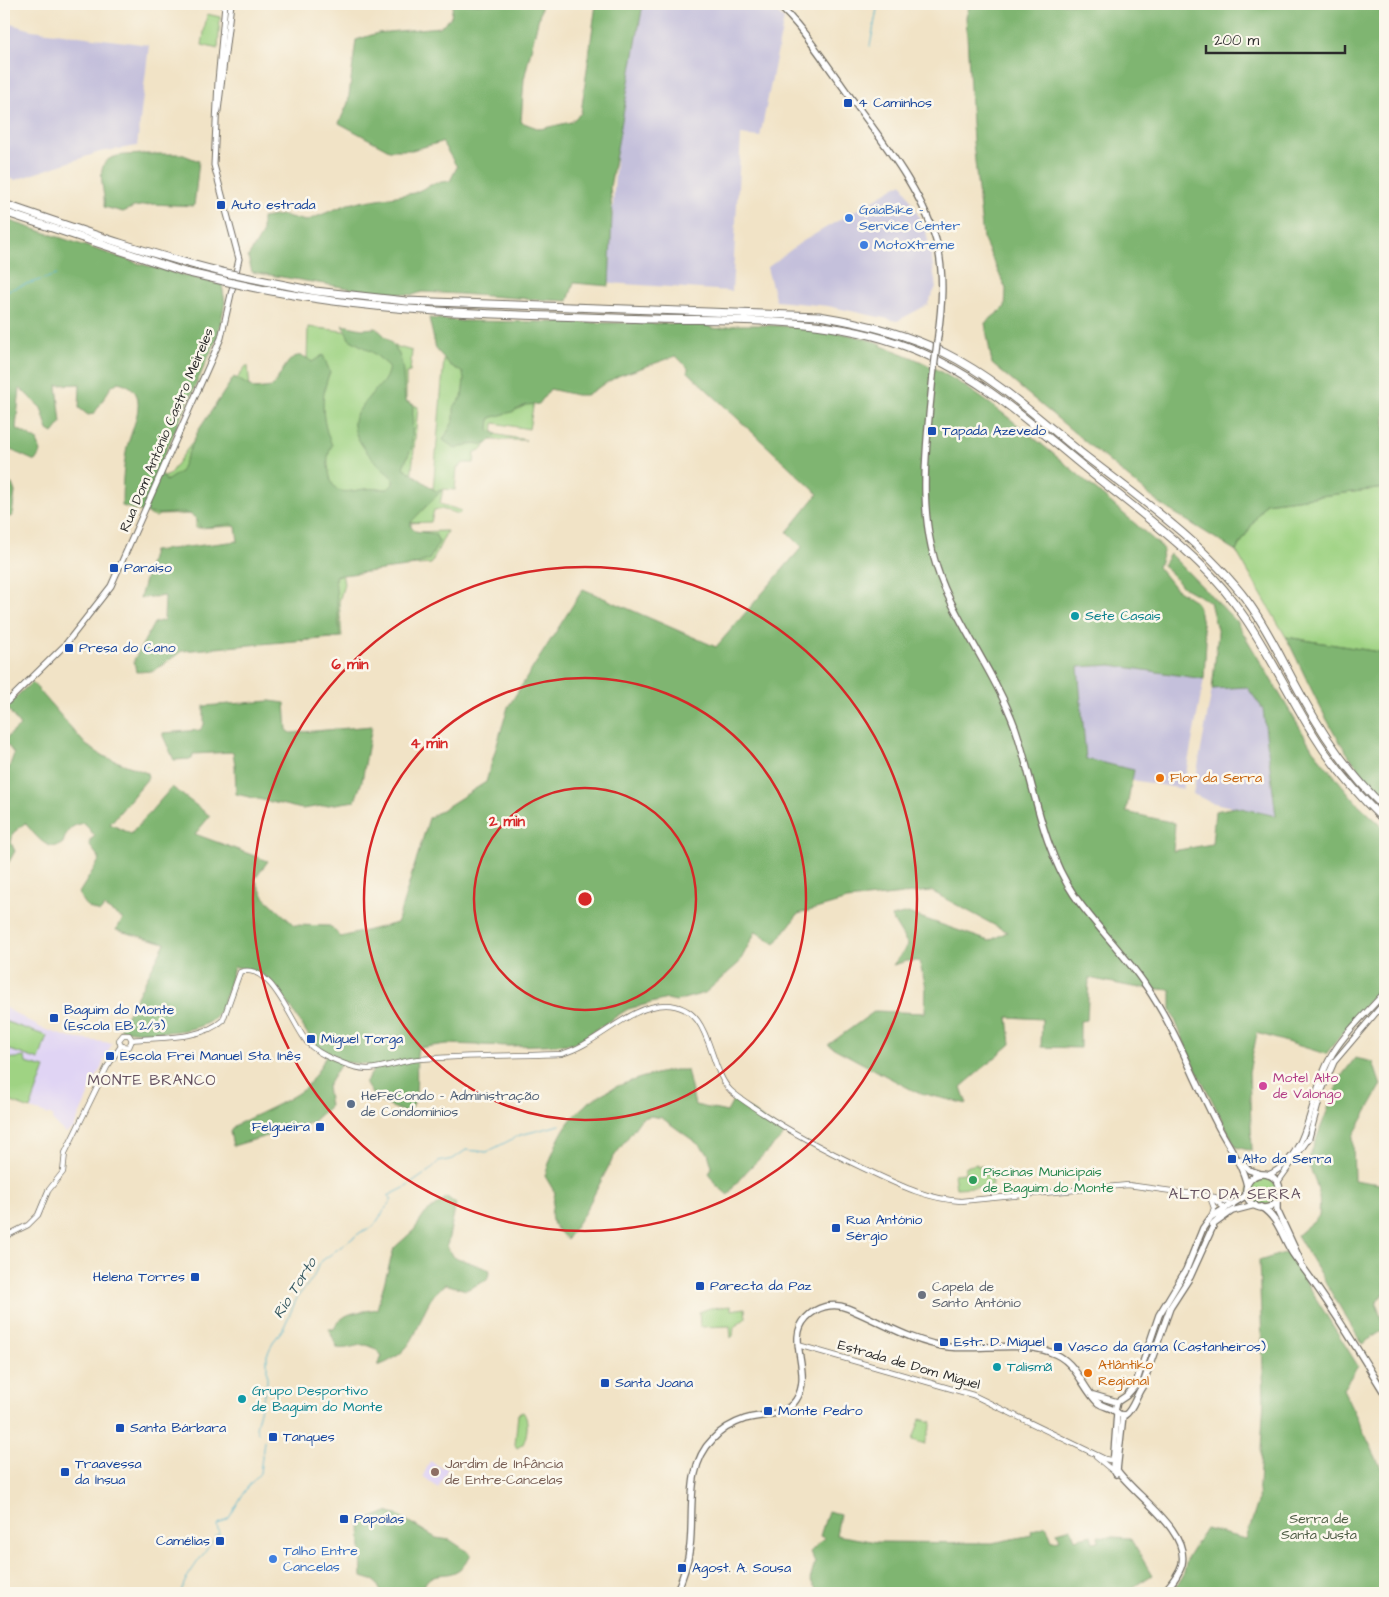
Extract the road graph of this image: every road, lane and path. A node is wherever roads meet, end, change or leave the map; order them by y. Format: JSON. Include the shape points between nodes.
{"nodes":[{"id":1,"x":225,"y":4,"type":"edge"},
{"id":2,"x":231,"y":4,"type":"edge"},
{"id":3,"x":777,"y":4,"type":"edge"},
{"id":4,"x":215,"y":124,"type":"junction"},
{"id":5,"x":4,"y":204,"type":"edge"},
{"id":6,"x":4,"y":212,"type":"edge"},
{"id":7,"x":4,"y":705,"type":"edge"},
{"id":8,"x":1385,"y":808,"type":"edge"},
{"id":9,"x":1385,"y":821,"type":"edge"},
{"id":10,"x":1385,"y":992,"type":"edge"},
{"id":11,"x":1385,"y":1002,"type":"edge"},
{"id":12,"x":132,"y":1040,"type":"junction"},
{"id":13,"x":121,"y":1046,"type":"junction"},
{"id":14,"x":1232,"y":1151,"type":"junction"},
{"id":15,"x":1264,"y":1175,"type":"junction"},
{"id":16,"x":1277,"y":1183,"type":"junction"},
{"id":17,"x":1247,"y":1186,"type":"junction"},
{"id":18,"x":1209,"y":1196,"type":"junction"},
{"id":19,"x":1247,"y":1196,"type":"junction"},
{"id":20,"x":1277,"y":1198,"type":"junction"},
{"id":21,"x":1226,"y":1201,"type":"junction"},
{"id":22,"x":1258,"y":1206,"type":"junction"},
{"id":23,"x":1225,"y":1208,"type":"junction"},
{"id":24,"x":1233,"y":1208,"type":"junction"},
{"id":25,"x":1211,"y":1217,"type":"junction"},
{"id":26,"x":1210,"y":1230,"type":"junction"},
{"id":27,"x":4,"y":1237,"type":"edge"},
{"id":28,"x":1302,"y":1264,"type":"junction"},
{"id":29,"x":798,"y":1345,"type":"junction"},
{"id":30,"x":1091,"y":1394,"type":"junction"},
{"id":31,"x":1385,"y":1394,"type":"edge"},
{"id":32,"x":1119,"y":1400,"type":"junction"},
{"id":33,"x":1131,"y":1407,"type":"junction"},
{"id":34,"x":1118,"y":1413,"type":"junction"},
{"id":35,"x":1092,"y":1452,"type":"junction"},
{"id":36,"x":1114,"y":1457,"type":"junction"},
{"id":37,"x":1115,"y":1473,"type":"junction"},
{"id":38,"x":1134,"y":1490,"type":"junction"},
{"id":39,"x":676,"y":1593,"type":"edge"},
{"id":40,"x":1163,"y":1593,"type":"edge"}],
"edges":[{"from":1,"to":4,"type":"main road"},
{"from":2,"to":4,"type":"main road","via":[[222,98]]},
{"from":3,"to":14,"type":"main road","bridge":true,"via":[[805,35],[890,153],[926,215],[938,247],[943,300],[925,461],[924,494],[935,562],[956,611],[1012,720],[1048,840],[1062,874],[1093,921],[1155,999]]},
{"from":4,"to":7,"type":"main road","name":"Rua Dom António Castro Meireles","via":[[214,165],[239,259],[221,338],[111,586],[65,645]]},
{"from":5,"to":8,"type":"highway","bridge":true,"via":[[122,244],[226,273],[324,292],[406,301],[819,316],[885,328],[925,343],[1000,388],[1166,521],[1226,576],[1261,622],[1340,758]]},
{"from":6,"to":9,"type":"highway","bridge":true,"via":[[185,272],[315,299],[492,314],[764,321],[824,326],[880,338],[944,362],[1009,406],[1174,540],[1219,583],[1260,639],[1311,732],[1329,758]]},
{"from":10,"to":15,"type":"main road","via":[[1329,1059],[1295,1150],[1277,1171]]},
{"from":11,"to":16,"type":"main road","via":[[1334,1062],[1322,1090],[1309,1138]]},
{"from":12,"to":13,"type":"street","via":[[129,1047]]},
{"from":12,"to":13,"type":"street","via":[[129,1035],[122,1035],[119,1040]]},
{"from":12,"to":18,"type":"street","via":[[188,1034],[217,1025],[223,1020],[240,972],[252,971],[281,996],[313,1049],[368,1069],[420,1058],[561,1054],[579,1048],[638,1012],[666,1005],[681,1008],[698,1020],[731,1091],[810,1143],[903,1187],[936,1198],[983,1200],[1128,1185]]},
{"from":13,"to":27,"type":"street","via":[[107,1067],[65,1152],[63,1172],[48,1192],[35,1219]]},
{"from":14,"to":15,"type":"main road","via":[[1245,1166]]},
{"from":14,"to":17,"type":"main road"},
{"from":15,"to":16,"type":"main road"},
{"from":15,"to":17,"type":"main road","via":[[1252,1178]]},
{"from":16,"to":20,"type":"main road"},
{"from":17,"to":19,"type":"main road"},
{"from":18,"to":21,"type":"street"},
{"from":18,"to":23,"type":"street"},
{"from":18,"to":25,"type":"street","via":[[1214,1208]]},
{"from":19,"to":22,"type":"main road"},
{"from":19,"to":24,"type":"main road"},
{"from":20,"to":22,"type":"main road","via":[[1270,1205]]},
{"from":20,"to":28,"type":"main road","via":[[1277,1210]]},
{"from":21,"to":23,"type":"street"},
{"from":21,"to":24,"type":"street"},
{"from":22,"to":24,"type":"main road"},
{"from":22,"to":28,"type":"main road","via":[[1275,1218],[1294,1256]]},
{"from":23,"to":24,"type":"main road"},
{"from":23,"to":25,"type":"main road"},
{"from":23,"to":26,"type":"street"},
{"from":24,"to":26,"type":"main road"},
{"from":25,"to":32,"type":"main road","via":[[1159,1316],[1135,1386]]},
{"from":26,"to":33,"type":"main road","via":[[1190,1277],[1170,1308],[1142,1387]]},
{"from":28,"to":31,"type":"main road"},
{"from":29,"to":30,"type":"main road","via":[[800,1327],[805,1318],[824,1306],[842,1306],[897,1332],[933,1344],[1033,1348],[1051,1352],[1070,1364]]},
{"from":29,"to":35,"type":"street","name":"Estrada de Dom Miguel","via":[[973,1395]]},
{"from":29,"to":39,"type":"main road","via":[[803,1381],[792,1406],[779,1413],[733,1424],[719,1433],[701,1454],[693,1478],[690,1548]]},
{"from":30,"to":32,"type":"main road"},
{"from":30,"to":34,"type":"main road","via":[[1100,1404]]},
{"from":32,"to":33,"type":"main road","via":[[1127,1400]]},
{"from":32,"to":34,"type":"main road"},
{"from":33,"to":34,"type":"main road","via":[[1128,1413]]},
{"from":34,"to":36,"type":"main road"},
{"from":34,"to":38,"type":"main road","name":"Estrada de Dom Miguel","via":[[1117,1470]]},
{"from":35,"to":36,"type":"street","name":"Estrada de Dom Miguel","via":[[1110,1460]]},
{"from":35,"to":37,"type":"street","name":"Estrada de Dom Miguel"},
{"from":36,"to":37,"type":"main road"},
{"from":37,"to":38,"type":"main road","name":"Estrada de Dom Miguel"},
{"from":38,"to":40,"type":"main road","name":"Estrada de Dom Miguel","via":[[1173,1530],[1181,1548],[1182,1563],[1178,1574]]}]}
